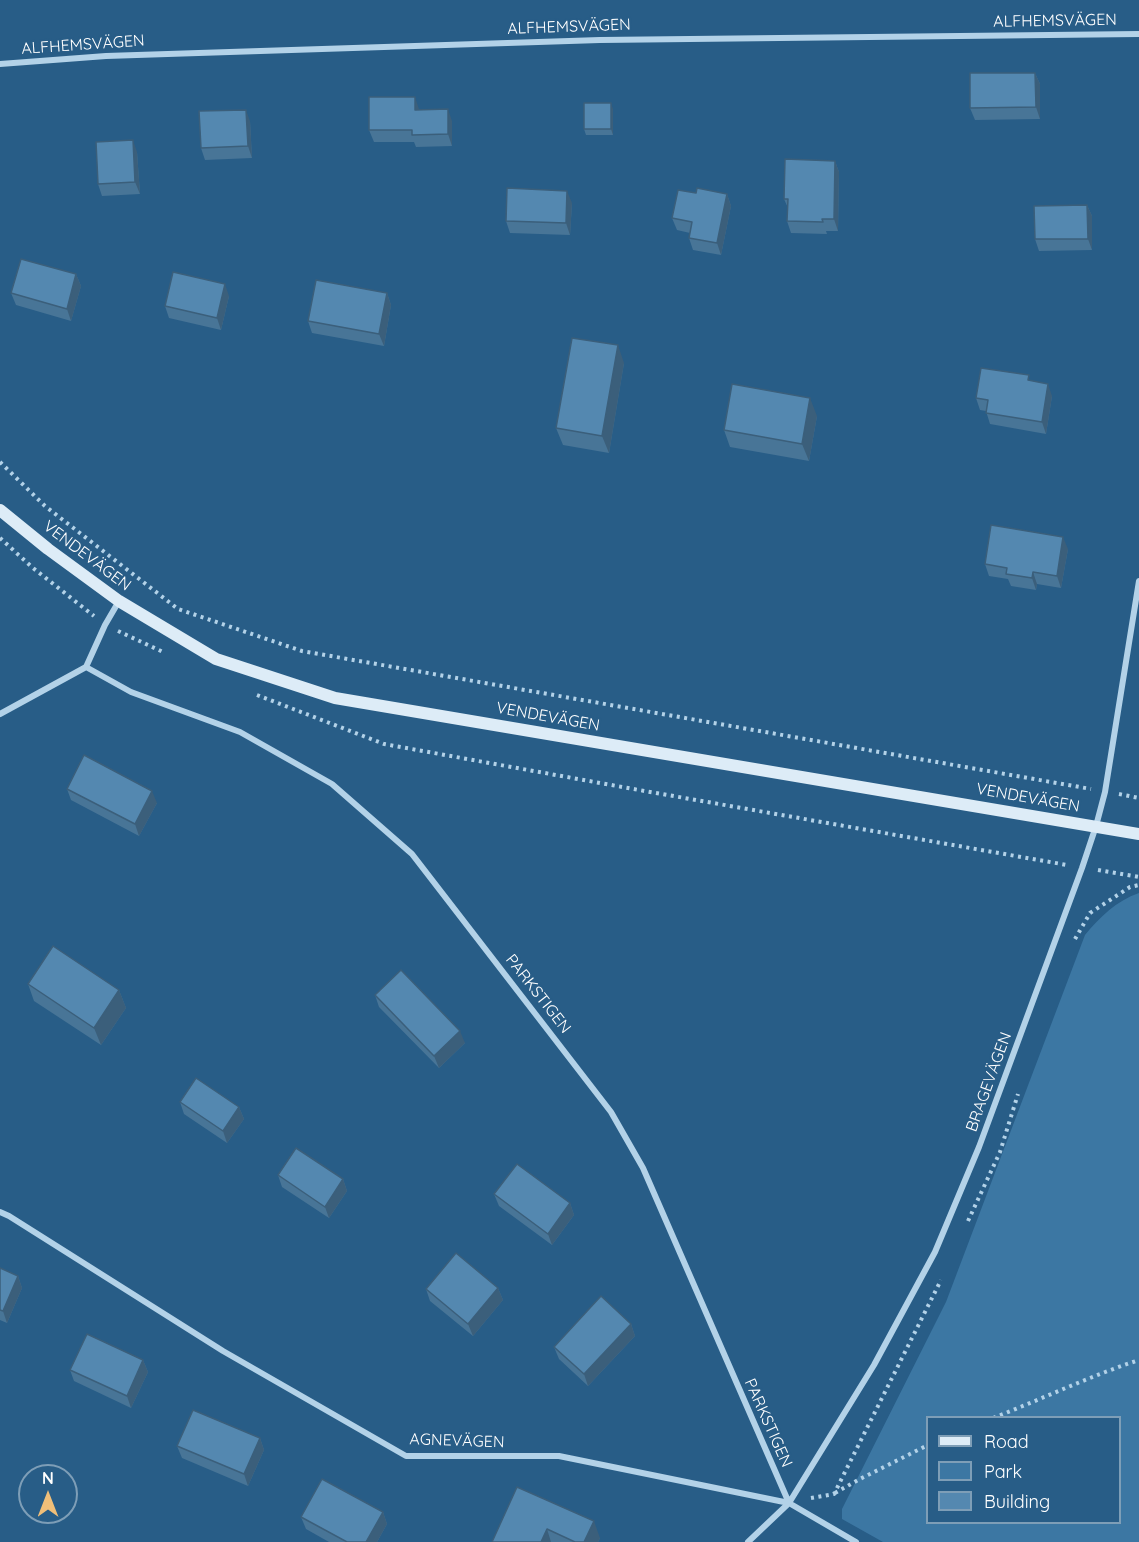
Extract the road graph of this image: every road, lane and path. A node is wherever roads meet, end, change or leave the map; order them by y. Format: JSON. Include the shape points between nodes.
{"nodes":[{"id":1,"x":1139,"y":33,"type":"edge"},
{"id":2,"x":0,"y":64,"type":"edge"},
{"id":3,"x":0,"y":462,"type":"edge"},
{"id":4,"x":0,"y":510,"type":"edge"},
{"id":5,"x":1139,"y":581,"type":"edge"},
{"id":6,"x":119,"y":601,"type":"junction"},
{"id":7,"x":86,"y":667,"type":"junction"},
{"id":8,"x":0,"y":714,"type":"edge"},
{"id":9,"x":1105,"y":792,"type":"junction"},
{"id":10,"x":1139,"y":798,"type":"edge"},
{"id":11,"x":1096,"y":826,"type":"junction"},
{"id":12,"x":1139,"y":834,"type":"edge"},
{"id":13,"x":0,"y":1212,"type":"edge"},
{"id":14,"x":1139,"y":1360,"type":"edge"},
{"id":15,"x":998,"y":1416,"type":"edge"},
{"id":16,"x":926,"y":1446,"type":"edge"},
{"id":17,"x":834,"y":1494,"type":"dead end"},
{"id":18,"x":789,"y":1503,"type":"junction"},
{"id":19,"x":748,"y":1542,"type":"edge"},
{"id":20,"x":856,"y":1542,"type":"edge"}],
"edges":[{"from":1,"to":2,"type":"street","name":"ALFHEMSVÄGEN","via":[[600,39],[106,56]]},
{"from":3,"to":9,"type":"path","via":[[45,506],[178,609],[303,651]]},
{"from":4,"to":6,"type":"street","name":"VENDEVÄGEN"},
{"from":5,"to":9,"type":"street","name":"BRAGEVÄGEN"},
{"from":6,"to":7,"type":"street"},
{"from":6,"to":11,"type":"street","name":"VENDEVÄGEN","via":[[216,659],[335,698]]},
{"from":7,"to":8,"type":"street"},
{"from":7,"to":18,"type":"street","name":"PARKSTIGEN","via":[[131,692],[240,732],[332,784],[412,854],[611,1112],[643,1168]]},
{"from":9,"to":10,"type":"path"},
{"from":9,"to":11,"type":"street","name":"BRAGEVÄGEN"},
{"from":11,"to":12,"type":"street","name":"VENDEVÄGEN"},
{"from":11,"to":18,"type":"street","name":"BRAGEVÄGEN","via":[[983,1136],[935,1252],[874,1365]]},
{"from":13,"to":18,"type":"street","name":"AGNEVÄGEN","via":[[223,1351],[406,1456],[559,1456]]},
{"from":14,"to":15,"type":"path"},
{"from":16,"to":17,"type":"path"},
{"from":18,"to":19,"type":"street","name":"BRAGEVÄGEN"},
{"from":18,"to":20,"type":"street","name":"AGNEVÄGEN"}]}
